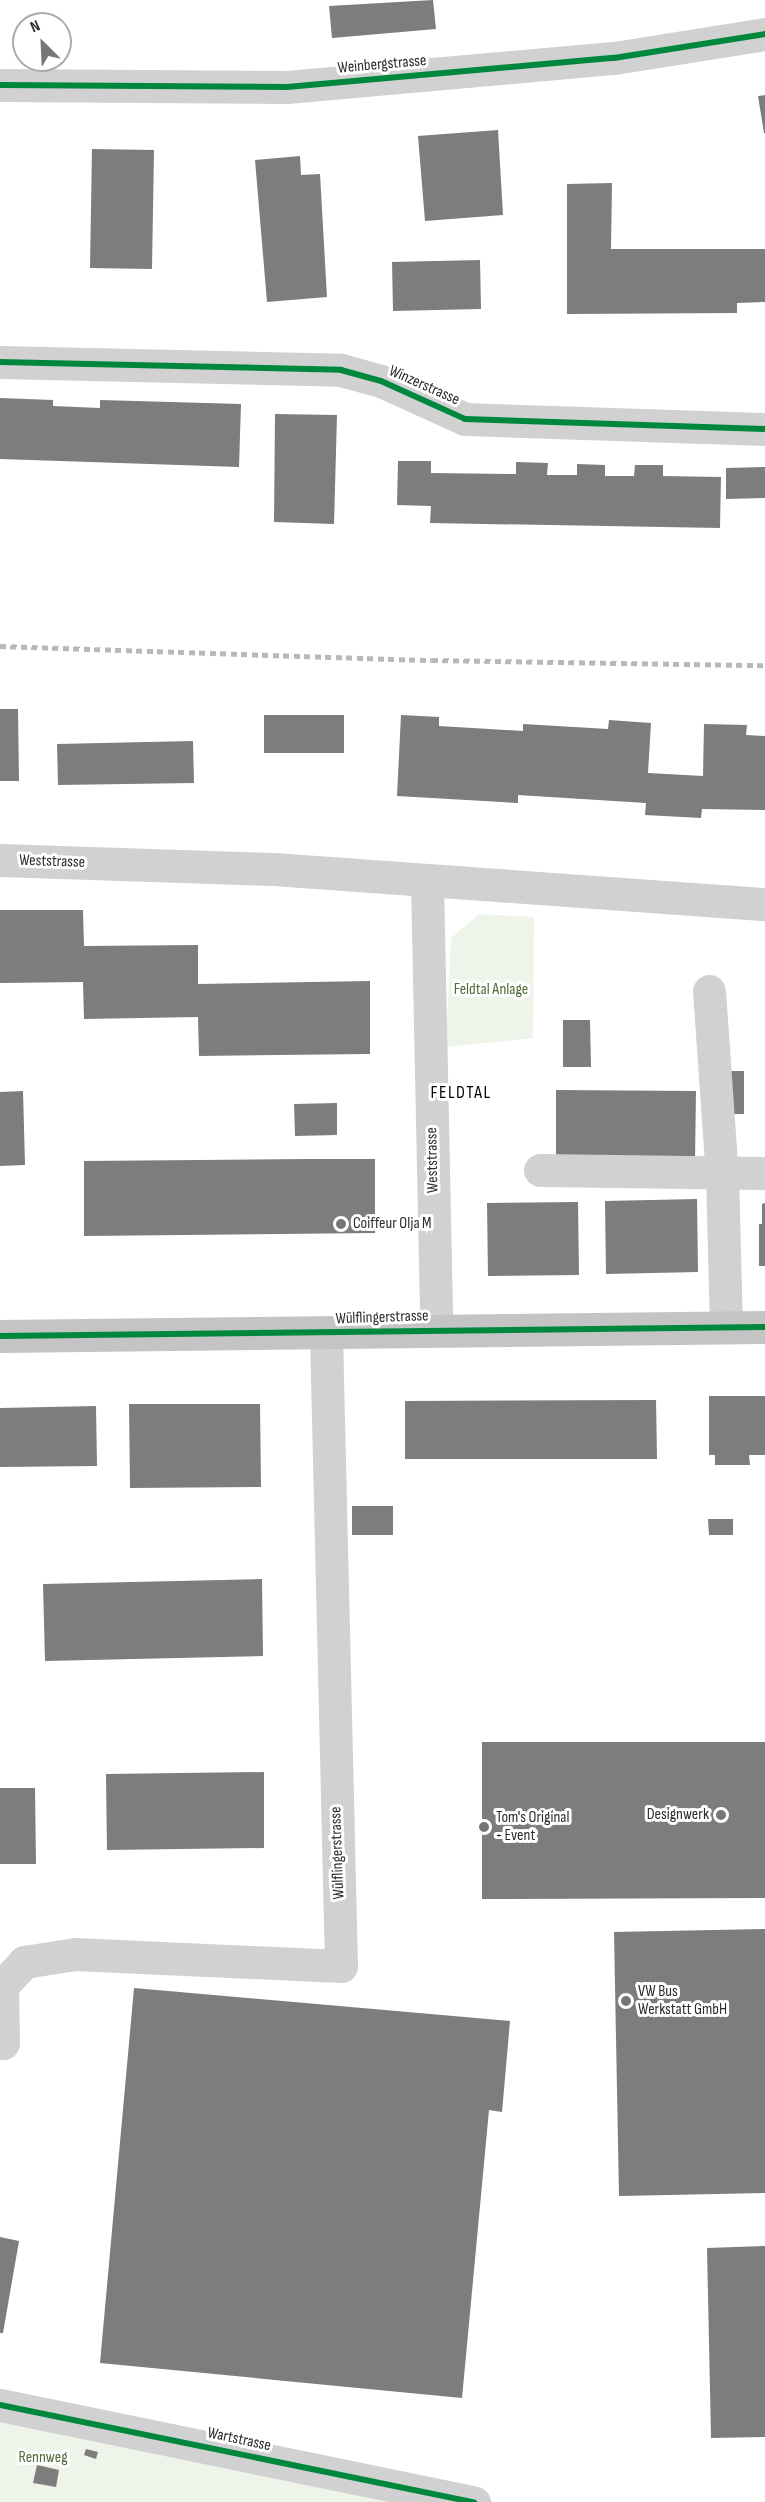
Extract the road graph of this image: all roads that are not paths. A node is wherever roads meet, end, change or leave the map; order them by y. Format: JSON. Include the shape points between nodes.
{"nodes":[{"id":1,"x":765,"y":34,"type":"edge"},
{"id":2,"x":0,"y":85,"type":"edge"},
{"id":3,"x":0,"y":362,"type":"edge"},
{"id":4,"x":765,"y":429,"type":"edge"},
{"id":5,"x":0,"y":860,"type":"edge"},
{"id":6,"x":427,"y":882,"type":"junction"},
{"id":7,"x":765,"y":904,"type":"edge"},
{"id":8,"x":709,"y":991,"type":"dead end"},
{"id":9,"x":540,"y":1170,"type":"dead end"},
{"id":10,"x":765,"y":1173,"type":"edge"},
{"id":11,"x":722,"y":1175,"type":"junction"},
{"id":12,"x":765,"y":1326,"type":"edge"},
{"id":13,"x":726,"y":1327,"type":"junction"},
{"id":14,"x":436,"y":1329,"type":"junction"},
{"id":15,"x":326,"y":1333,"type":"junction"},
{"id":16,"x":0,"y":1336,"type":"edge"},
{"id":17,"x":3,"y":2043,"type":"dead end"},
{"id":18,"x":0,"y":2405,"type":"edge"},
{"id":19,"x":474,"y":2502,"type":"edge"}],
"edges":[{"from":1,"to":2,"type":"street","name":"Weinbergstrasse","via":[[614,58],[287,87]]},
{"from":3,"to":4,"type":"street","name":"Winzerstrasse","via":[[341,370],[381,381],[465,419]]},
{"from":5,"to":6,"type":"street","name":"Weststrasse","via":[[274,869]]},
{"from":6,"to":7,"type":"street","name":"Weststrasse"},
{"from":6,"to":14,"type":"street","name":"Weststrasse"},
{"from":8,"to":11,"type":"street"},
{"from":9,"to":11,"type":"street"},
{"from":10,"to":11,"type":"street"},
{"from":11,"to":13,"type":"street"},
{"from":12,"to":13,"type":"main road","name":"Wülflingerstrasse"},
{"from":13,"to":14,"type":"main road","name":"Wülflingerstrasse"},
{"from":14,"to":15,"type":"main road","name":"Wülflingerstrasse"},
{"from":15,"to":16,"type":"main road","name":"Wülflingerstrasse"},
{"from":15,"to":17,"type":"street","name":"Wülflingerstrasse","via":[[341,1966],[75,1954],[24,1962],[2,1986]]},
{"from":18,"to":19,"type":"street","name":"Wartstrasse"}]}
